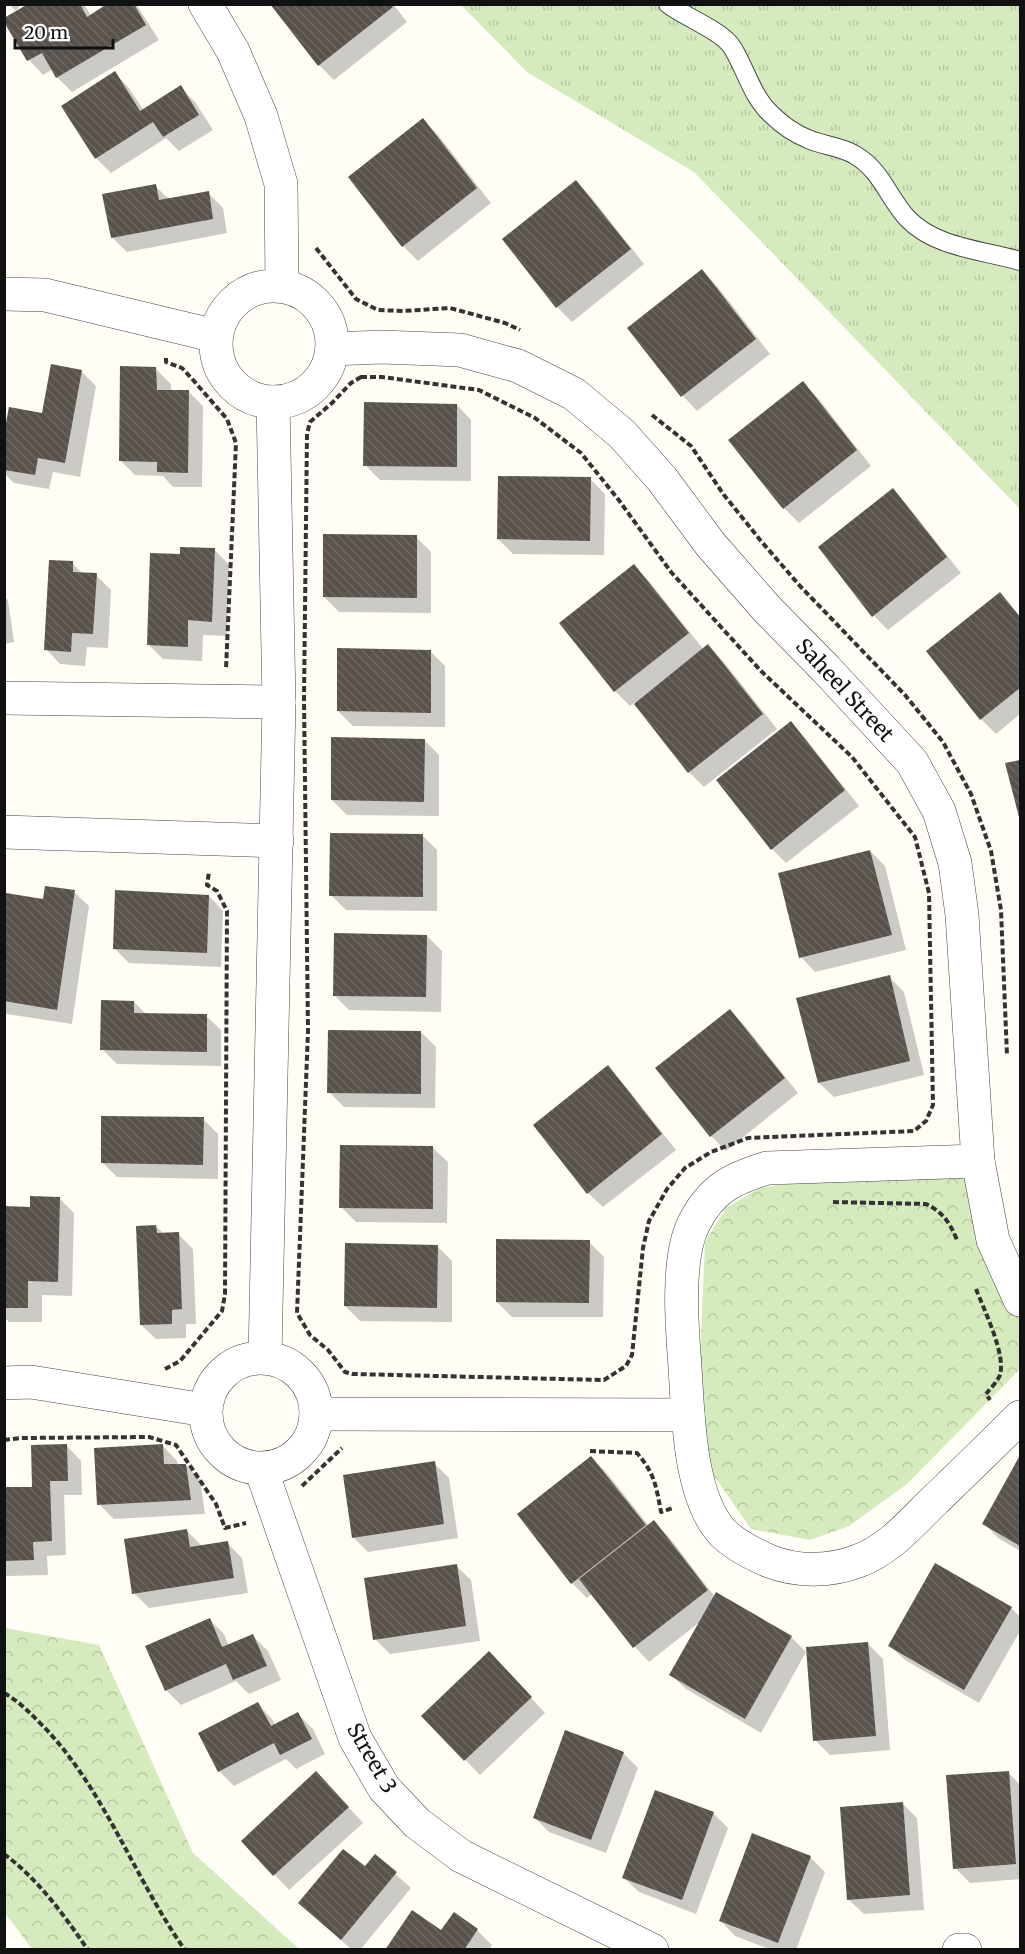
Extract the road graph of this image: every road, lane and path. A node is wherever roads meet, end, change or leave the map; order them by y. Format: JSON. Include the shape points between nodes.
{"nodes":[{"id":1,"x":205,"y":4,"type":"edge"},
{"id":2,"x":668,"y":4,"type":"edge"},
{"id":3,"x":1020,"y":261,"type":"edge"},
{"id":4,"x":282,"y":286,"type":"junction"},
{"id":5,"x":4,"y":294,"type":"edge"},
{"id":6,"x":166,"y":324,"type":"junction"},
{"id":7,"x":216,"y":336,"type":"junction"},
{"id":8,"x":332,"y":348,"type":"junction"},
{"id":9,"x":273,"y":402,"type":"junction"},
{"id":10,"x":4,"y":698,"type":"edge"},
{"id":11,"x":224,"y":701,"type":"junction"},
{"id":12,"x":279,"y":702,"type":"junction"},
{"id":13,"x":4,"y":832,"type":"edge"},
{"id":14,"x":212,"y":839,"type":"junction"},
{"id":15,"x":277,"y":841,"type":"junction"},
{"id":16,"x":978,"y":1161,"type":"junction"},
{"id":17,"x":827,"y":1202,"type":"dead end"},
{"id":18,"x":960,"y":1247,"type":"dead end"},
{"id":19,"x":975,"y":1287,"type":"dead end"},
{"id":20,"x":1020,"y":1300,"type":"edge"},
{"id":21,"x":681,"y":1323,"type":"junction"},
{"id":22,"x":635,"y":1324,"type":"junction"},
{"id":23,"x":266,"y":1357,"type":"junction"},
{"id":24,"x":4,"y":1383,"type":"edge"},
{"id":25,"x":164,"y":1404,"type":"junction"},
{"id":26,"x":205,"y":1410,"type":"junction"},
{"id":27,"x":316,"y":1414,"type":"junction"},
{"id":28,"x":688,"y":1415,"type":"junction"},
{"id":29,"x":1016,"y":1421,"type":"edge"},
{"id":30,"x":4,"y":1440,"type":"edge"},
{"id":31,"x":165,"y":1442,"type":"junction"},
{"id":32,"x":349,"y":1443,"type":"dead end"},
{"id":33,"x":579,"y":1450,"type":"dead end"},
{"id":34,"x":261,"y":1469,"type":"junction"},
{"id":35,"x":702,"y":1499,"type":"junction"},
{"id":36,"x":278,"y":1516,"type":"junction"},
{"id":37,"x":4,"y":1694,"type":"edge"},
{"id":38,"x":4,"y":1854,"type":"edge"},
{"id":39,"x":88,"y":1950,"type":"edge"},
{"id":40,"x":185,"y":1950,"type":"edge"},
{"id":41,"x":652,"y":1950,"type":"edge"},
{"id":42,"x":959,"y":1950,"type":"edge"},
{"id":43,"x":965,"y":1950,"type":"edge"}],
"edges":[{"from":1,"to":4,"type":"street","via":[[233,51],[261,116],[281,184]]},
{"from":2,"to":3,"type":"lane","via":[[731,45],[756,96],[786,129],[854,154],[872,167],[907,218],[921,230],[938,239]]},
{"from":4,"to":7,"type":"street","via":[[264,286],[246,293],[221,319]]},
{"from":4,"to":8,"type":"street","via":[[299,291],[324,314]]},
{"from":5,"to":6,"type":"street","via":[[45,295]]},
{"from":6,"to":7,"type":"street"},
{"from":6,"to":11,"type":"path","via":[[166,362],[182,368],[194,381],[227,420],[236,444]]},
{"from":7,"to":9,"type":"street","via":[[225,374],[237,389]]},
{"from":8,"to":9,"type":"street","via":[[328,366],[306,392],[291,400]]},
{"from":8,"to":16,"type":"street","name":"Saheel Street","via":[[460,350],[518,366],[574,394],[622,435],[767,609],[912,762],[939,811],[955,863],[963,927]]},
{"from":9,"to":12,"type":"street"},
{"from":10,"to":11,"type":"street"},
{"from":11,"to":12,"type":"street"},
{"from":12,"to":15,"type":"street"},
{"from":13,"to":14,"type":"street"},
{"from":14,"to":15,"type":"street"},
{"from":14,"to":25,"type":"path","via":[[207,885],[217,891],[227,911],[225,1294],[222,1311],[180,1361],[162,1371]]},
{"from":15,"to":23,"type":"street"},
{"from":16,"to":20,"type":"street","name":"Saheel Street","via":[[993,1240]]},
{"from":16,"to":21,"type":"street","via":[[767,1167],[736,1178],[710,1197],[693,1224],[684,1256]]},
{"from":17,"to":18,"type":"path","via":[[926,1204],[940,1211]]},
{"from":19,"to":29,"type":"path","via":[[1001,1364],[999,1377],[986,1394]]},
{"from":21,"to":22,"type":"path"},
{"from":21,"to":28,"type":"street"},
{"from":22,"to":22,"type":"path","via":[[649,1221],[667,1189],[685,1168],[711,1152],[748,1138],[914,1131],[926,1120],[933,1105],[929,893],[915,837],[852,757],[761,671],[671,572],[581,453],[536,418],[479,390],[361,377],[310,422],[307,434],[304,699],[308,1030],[297,1313],[310,1335],[345,1372],[353,1374],[604,1380],[626,1366],[632,1355]]},
{"from":23,"to":26,"type":"street","via":[[231,1365],[213,1385]]},
{"from":23,"to":27,"type":"street","via":[[282,1361],[307,1382]]},
{"from":24,"to":25,"type":"street","via":[[31,1382]]},
{"from":25,"to":26,"type":"street"},
{"from":25,"to":31,"type":"path"},
{"from":26,"to":34,"type":"street","via":[[207,1428],[227,1457],[243,1466]]},
{"from":27,"to":28,"type":"street"},
{"from":27,"to":34,"type":"street","via":[[306,1446],[278,1466]]},
{"from":28,"to":35,"type":"street"},
{"from":29,"to":35,"type":"street","via":[[890,1543],[858,1561],[823,1570],[786,1567],[752,1554],[722,1532]]},
{"from":30,"to":31,"type":"path","via":[[149,1437]]},
{"from":31,"to":36,"type":"path","via":[[176,1445],[200,1478],[225,1528]]},
{"from":32,"to":36,"type":"path","via":[[295,1492],[289,1510]]},
{"from":33,"to":35,"type":"path","via":[[637,1453],[650,1467],[661,1512]]},
{"from":34,"to":36,"type":"street","name":"Street 3"},
{"from":36,"to":41,"type":"street","name":"Street 3","via":[[355,1738],[384,1788],[417,1823],[461,1856]]},
{"from":37,"to":40,"type":"path","via":[[18,1701],[56,1740],[96,1796]]},
{"from":38,"to":39,"type":"path","via":[[24,1868]]},
{"from":42,"to":43,"type":"street"}]}
